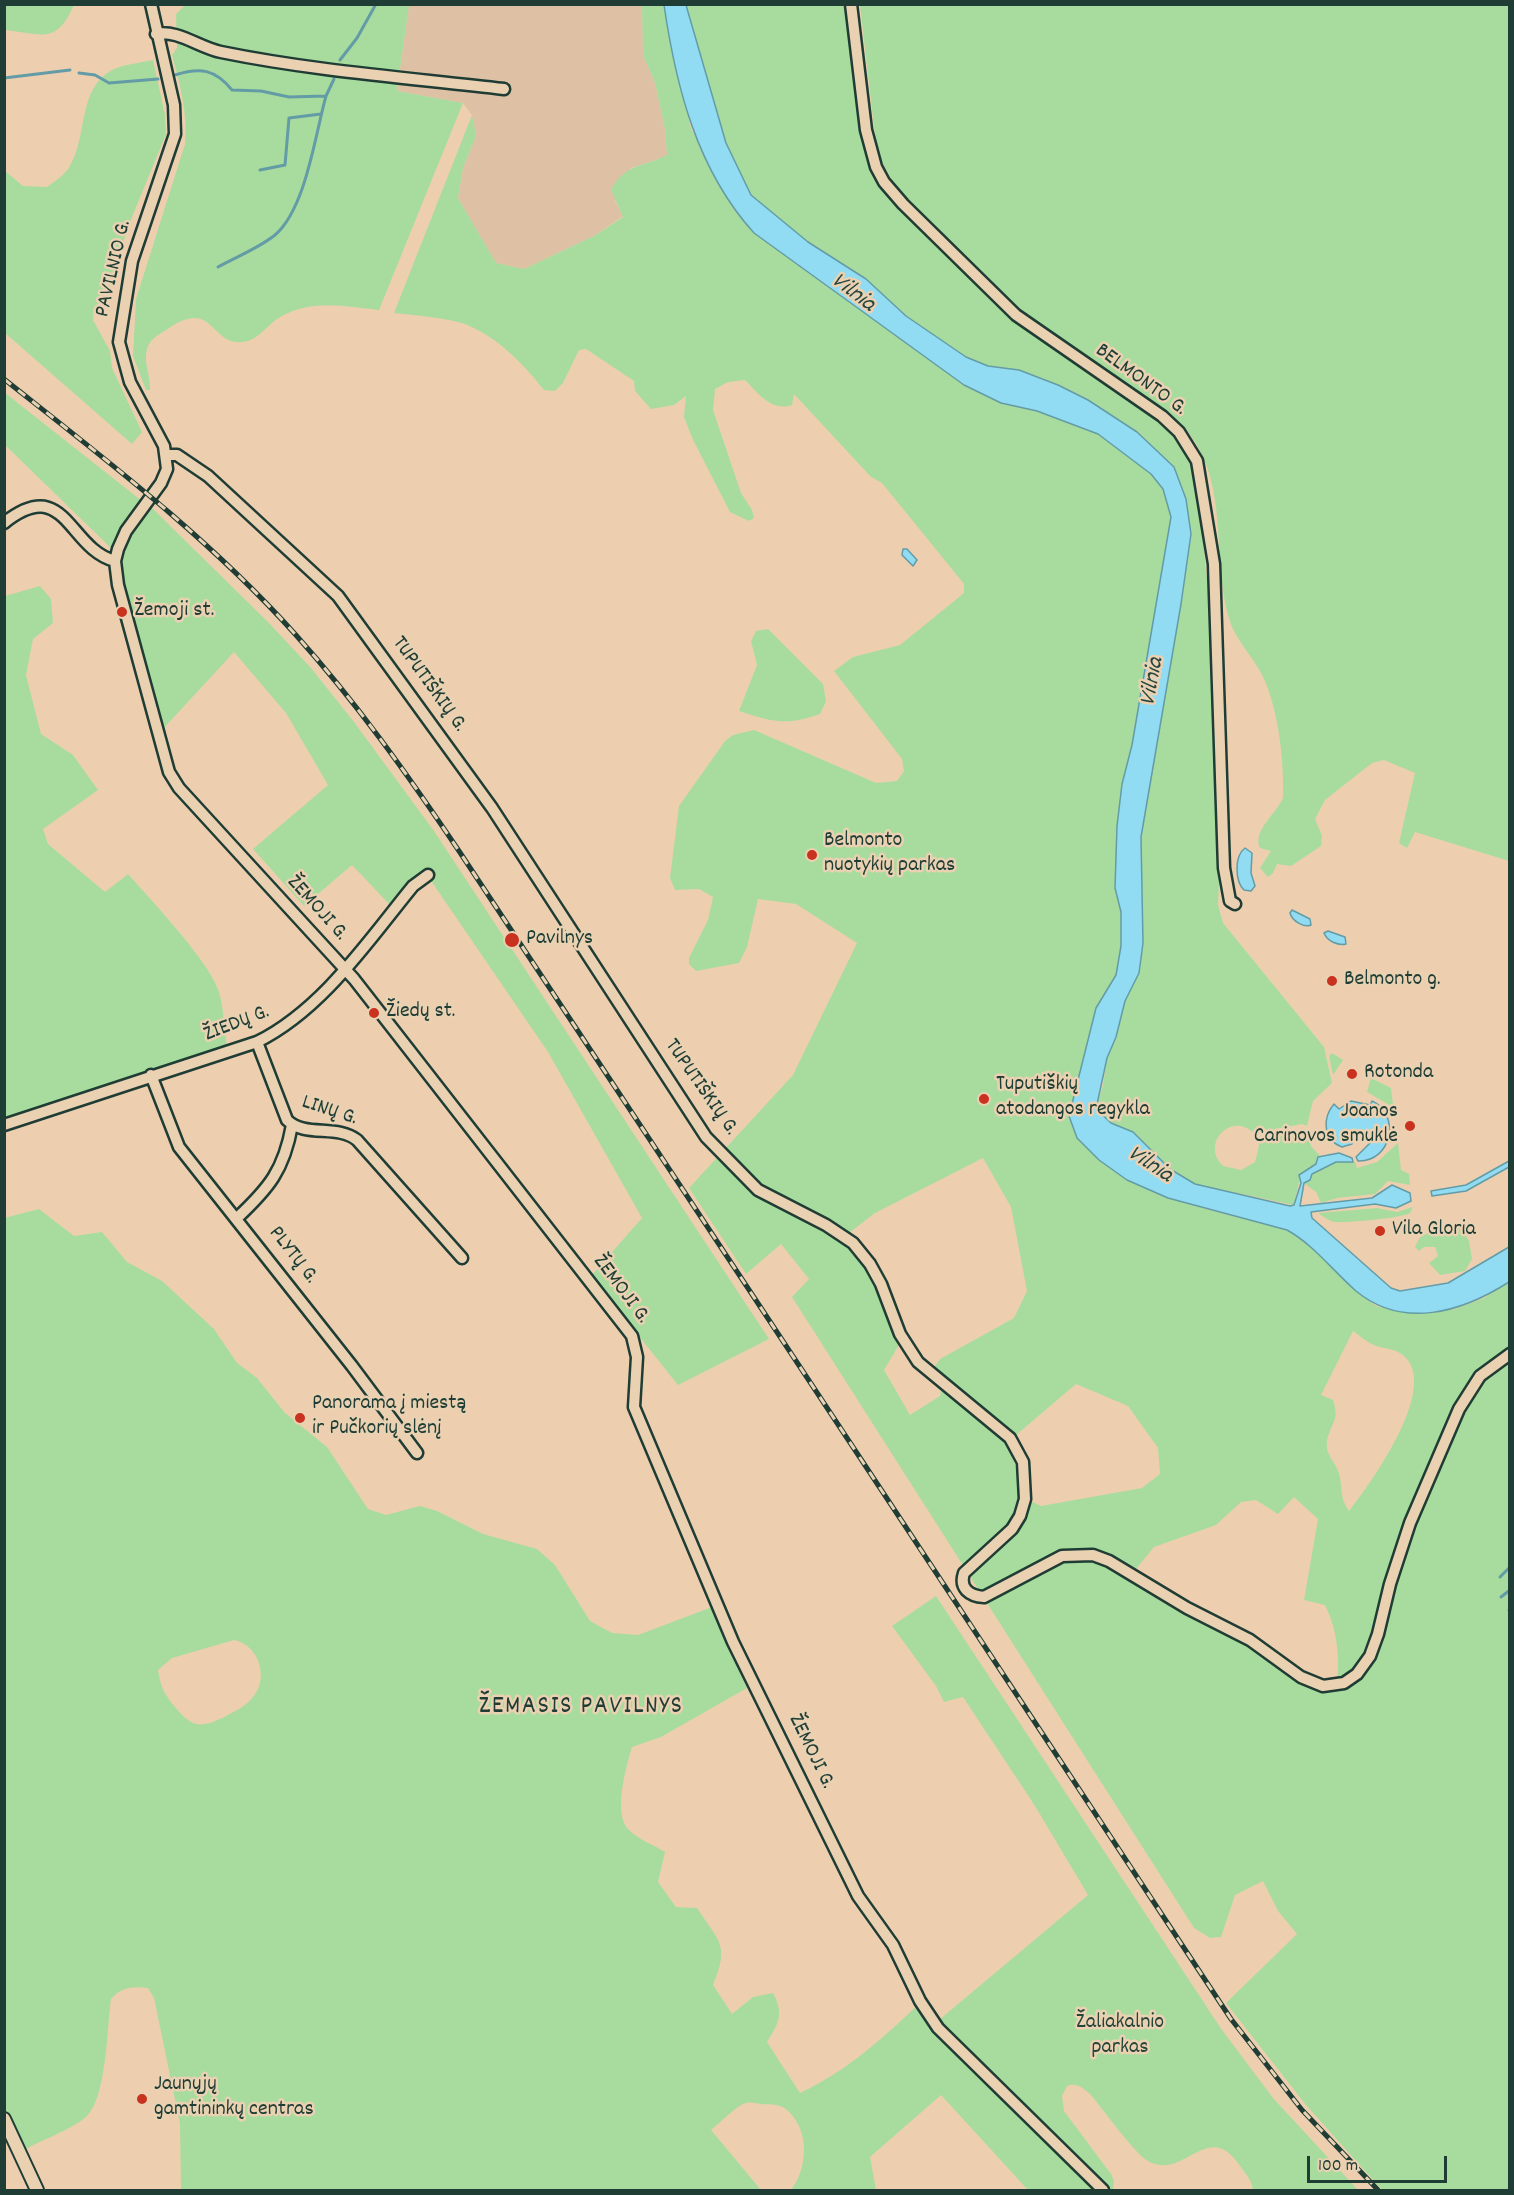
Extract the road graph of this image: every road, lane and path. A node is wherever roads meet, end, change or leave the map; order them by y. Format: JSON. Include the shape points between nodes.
{"nodes":[{"id":1,"x":151,"y":4,"type":"edge"},
{"id":2,"x":851,"y":4,"type":"edge"},
{"id":3,"x":156,"y":34,"type":"junction"},
{"id":4,"x":504,"y":89,"type":"dead end"},
{"id":5,"x":166,"y":455,"type":"junction"},
{"id":6,"x":4,"y":523,"type":"edge"},
{"id":7,"x":115,"y":561,"type":"junction"},
{"id":8,"x":428,"y":875,"type":"dead end"},
{"id":9,"x":1235,"y":904,"type":"dead end"},
{"id":10,"x":344,"y":969,"type":"junction"},
{"id":11,"x":257,"y":1042,"type":"junction"},
{"id":12,"x":151,"y":1075,"type":"junction"},
{"id":13,"x":4,"y":1125,"type":"edge"},
{"id":14,"x":292,"y":1125,"type":"junction"},
{"id":15,"x":237,"y":1218,"type":"junction"},
{"id":16,"x":462,"y":1258,"type":"dead end"},
{"id":17,"x":1509,"y":1354,"type":"edge"},
{"id":18,"x":417,"y":1453,"type":"dead end"},
{"id":19,"x":4,"y":2119,"type":"edge"},
{"id":20,"x":38,"y":2190,"type":"edge"},
{"id":21,"x":1103,"y":2190,"type":"edge"}],
"edges":[{"from":1,"to":3,"type":"street","name":"PAVILNIO G."},
{"from":2,"to":9,"type":"street","name":"BELMONTO G.","via":[[866,130],[884,182],[1016,315],[1162,416],[1179,432],[1197,461],[1214,564],[1224,868],[1230,901]]},
{"from":3,"to":4,"type":"street","via":[[170,32],[208,50],[260,59]]},
{"from":3,"to":5,"type":"street","name":"PAVILNIO G.","via":[[174,105],[175,134],[132,261],[119,342],[130,382],[159,433]]},
{"from":5,"to":7,"type":"street","via":[[165,478],[126,531]]},
{"from":5,"to":17,"type":"street","name":"TUPUTIŠKIŲ G.","via":[[177,455],[208,476],[338,596],[492,808],[706,1137],[758,1190],[853,1243],[881,1284],[900,1334],[918,1362],[1010,1438],[1023,1462],[1025,1498],[1012,1529],[964,1573],[967,1592],[984,1597],[1062,1556],[1093,1555],[1250,1640],[1301,1677],[1323,1686],[1350,1679],[1365,1664],[1378,1634],[1410,1523],[1459,1409],[1480,1376]]},
{"from":6,"to":7,"type":"street","via":[[31,507],[49,507],[61,514],[101,557]]},
{"from":7,"to":10,"type":"street","name":"ŽEMOJI G.","via":[[118,585],[169,772],[179,788]]},
{"from":8,"to":10,"type":"street","name":"ŽIEDŲ G.","via":[[413,886]]},
{"from":10,"to":11,"type":"street","name":"ŽIEDŲ G.","via":[[291,1023]]},
{"from":10,"to":21,"type":"street","name":"ŽEMOJI G.","via":[[632,1336],[637,1357],[634,1407],[693,1550],[733,1641],[858,1896],[893,1945],[920,2001],[952,2044]]},
{"from":11,"to":12,"type":"street","name":"ŽIEDŲ G."},
{"from":11,"to":14,"type":"street","name":"LINŲ G.","via":[[283,1113]]},
{"from":12,"to":13,"type":"street","name":"ŽIEDŲ G."},
{"from":12,"to":15,"type":"street","name":"PLYTŲ G.","via":[[179,1147]]},
{"from":14,"to":15,"type":"street","via":[[276,1176]]},
{"from":14,"to":16,"type":"street","name":"LINŲ G.","via":[[350,1135]]},
{"from":15,"to":18,"type":"street","name":"PLYTŲ G."},
{"from":19,"to":20,"type":"street"}]}
